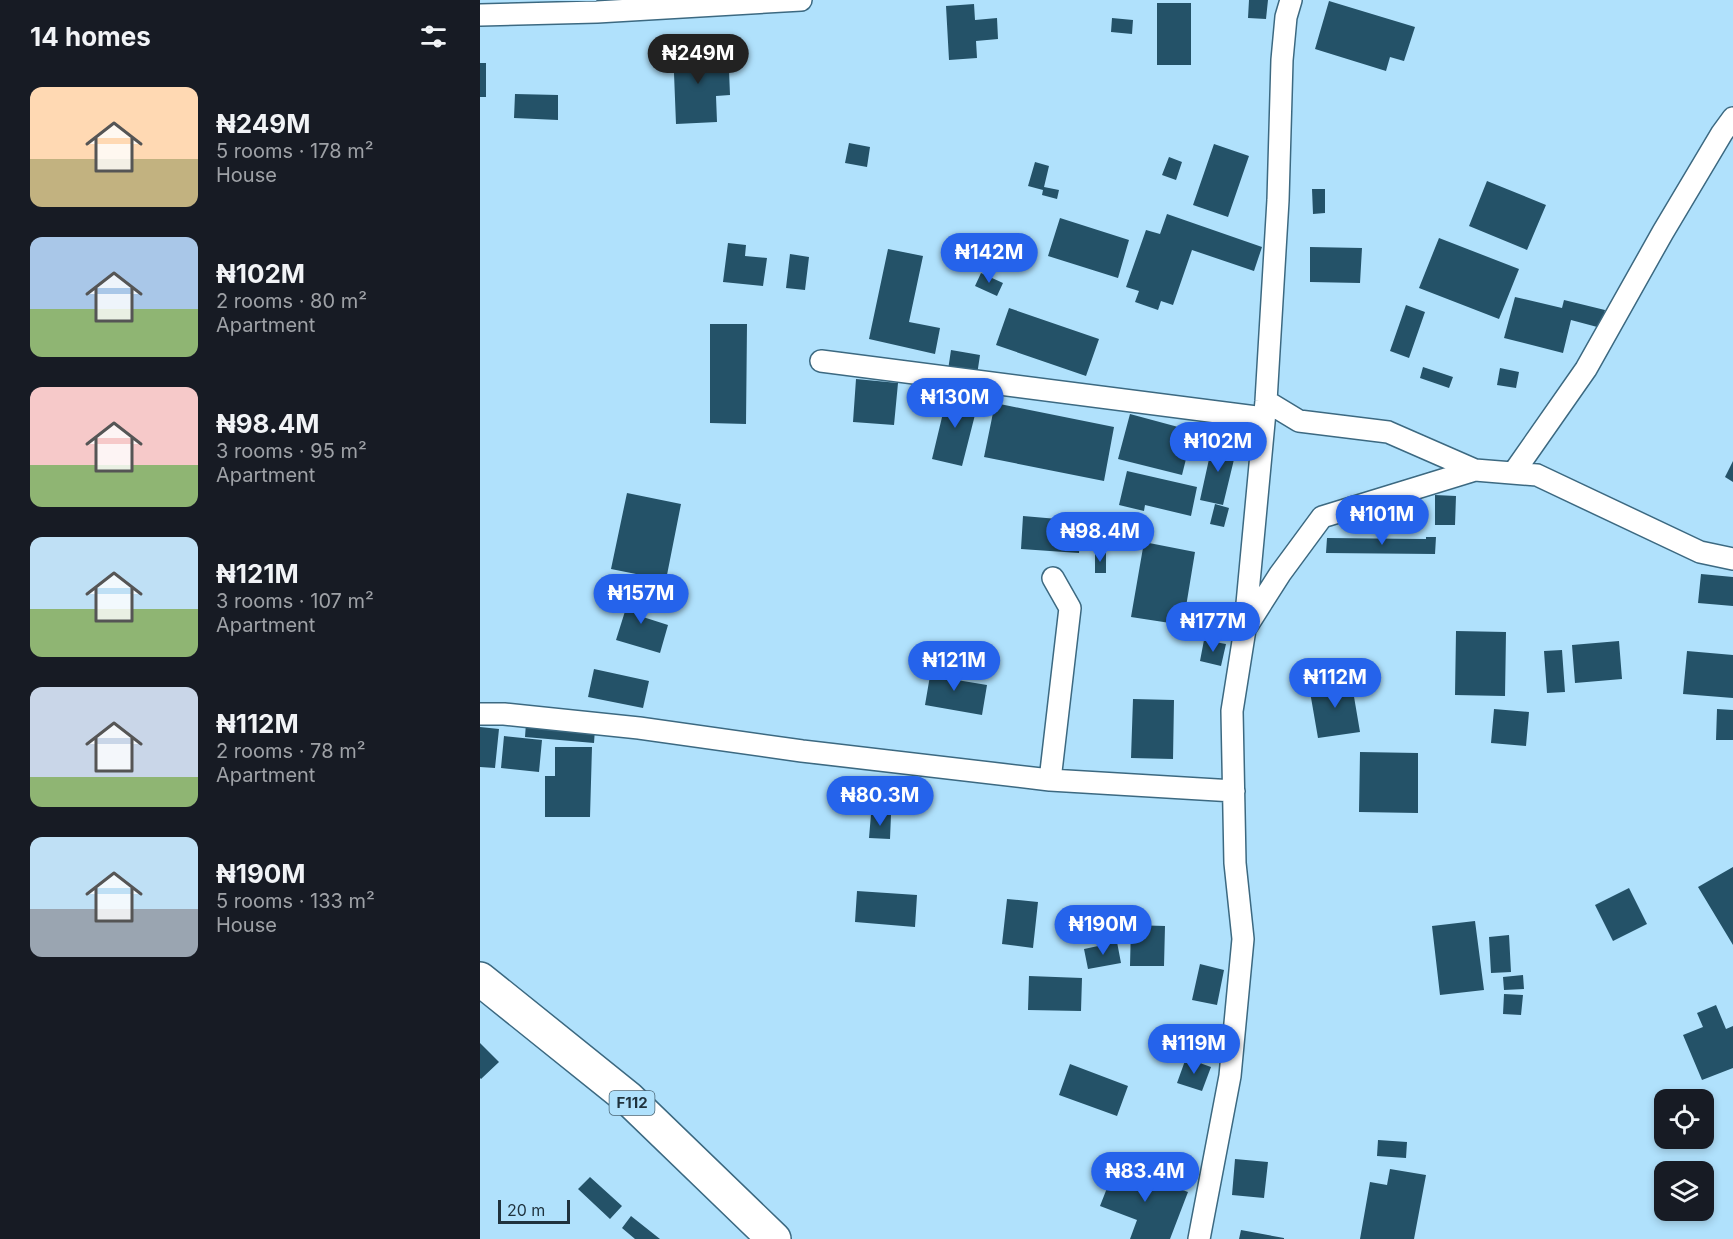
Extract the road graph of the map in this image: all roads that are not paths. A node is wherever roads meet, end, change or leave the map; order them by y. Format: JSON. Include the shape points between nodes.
{"nodes":[{"id":1,"x":801,"y":0,"type":"edge"},
{"id":2,"x":1291,"y":0,"type":"edge"},
{"id":3,"x":480,"y":15,"type":"edge"},
{"id":4,"x":1733,"y":118,"type":"edge"},
{"id":5,"x":821,"y":361,"type":"dead end"},
{"id":6,"x":1265,"y":409,"type":"junction"},
{"id":7,"x":1475,"y":470,"type":"junction"},
{"id":8,"x":1514,"y":472,"type":"junction"},
{"id":9,"x":1733,"y":559,"type":"edge"},
{"id":10,"x":1053,"y":578,"type":"dead end"},
{"id":11,"x":1245,"y":629,"type":"junction"},
{"id":12,"x":480,"y":714,"type":"edge"},
{"id":13,"x":1050,"y":780,"type":"junction"},
{"id":14,"x":1234,"y":791,"type":"junction"},
{"id":15,"x":480,"y":979,"type":"edge"},
{"id":16,"x":774,"y":1239,"type":"edge"},
{"id":17,"x":1199,"y":1239,"type":"edge"}],
"edges":[{"from":1,"to":3,"type":"street"},
{"from":2,"to":6,"type":"street","via":[[1282,60]]},
{"from":4,"to":8,"type":"street","via":[[1586,369]]},
{"from":5,"to":6,"type":"street"},
{"from":6,"to":7,"type":"street","via":[[1299,421],[1388,432]]},
{"from":6,"to":11,"type":"street"},
{"from":7,"to":8,"type":"street"},
{"from":7,"to":11,"type":"street","via":[[1322,517]]},
{"from":8,"to":9,"type":"street","via":[[1537,475],[1700,552]]},
{"from":10,"to":13,"type":"street","via":[[1070,608]]},
{"from":11,"to":14,"type":"street","via":[[1232,711]]},
{"from":12,"to":13,"type":"street","via":[[639,728]]},
{"from":13,"to":14,"type":"street"},
{"from":14,"to":17,"type":"street","via":[[1235,863],[1243,939],[1230,1076]]},
{"from":15,"to":16,"type":"main road","number":"F112","via":[[628,1098]]}]}
